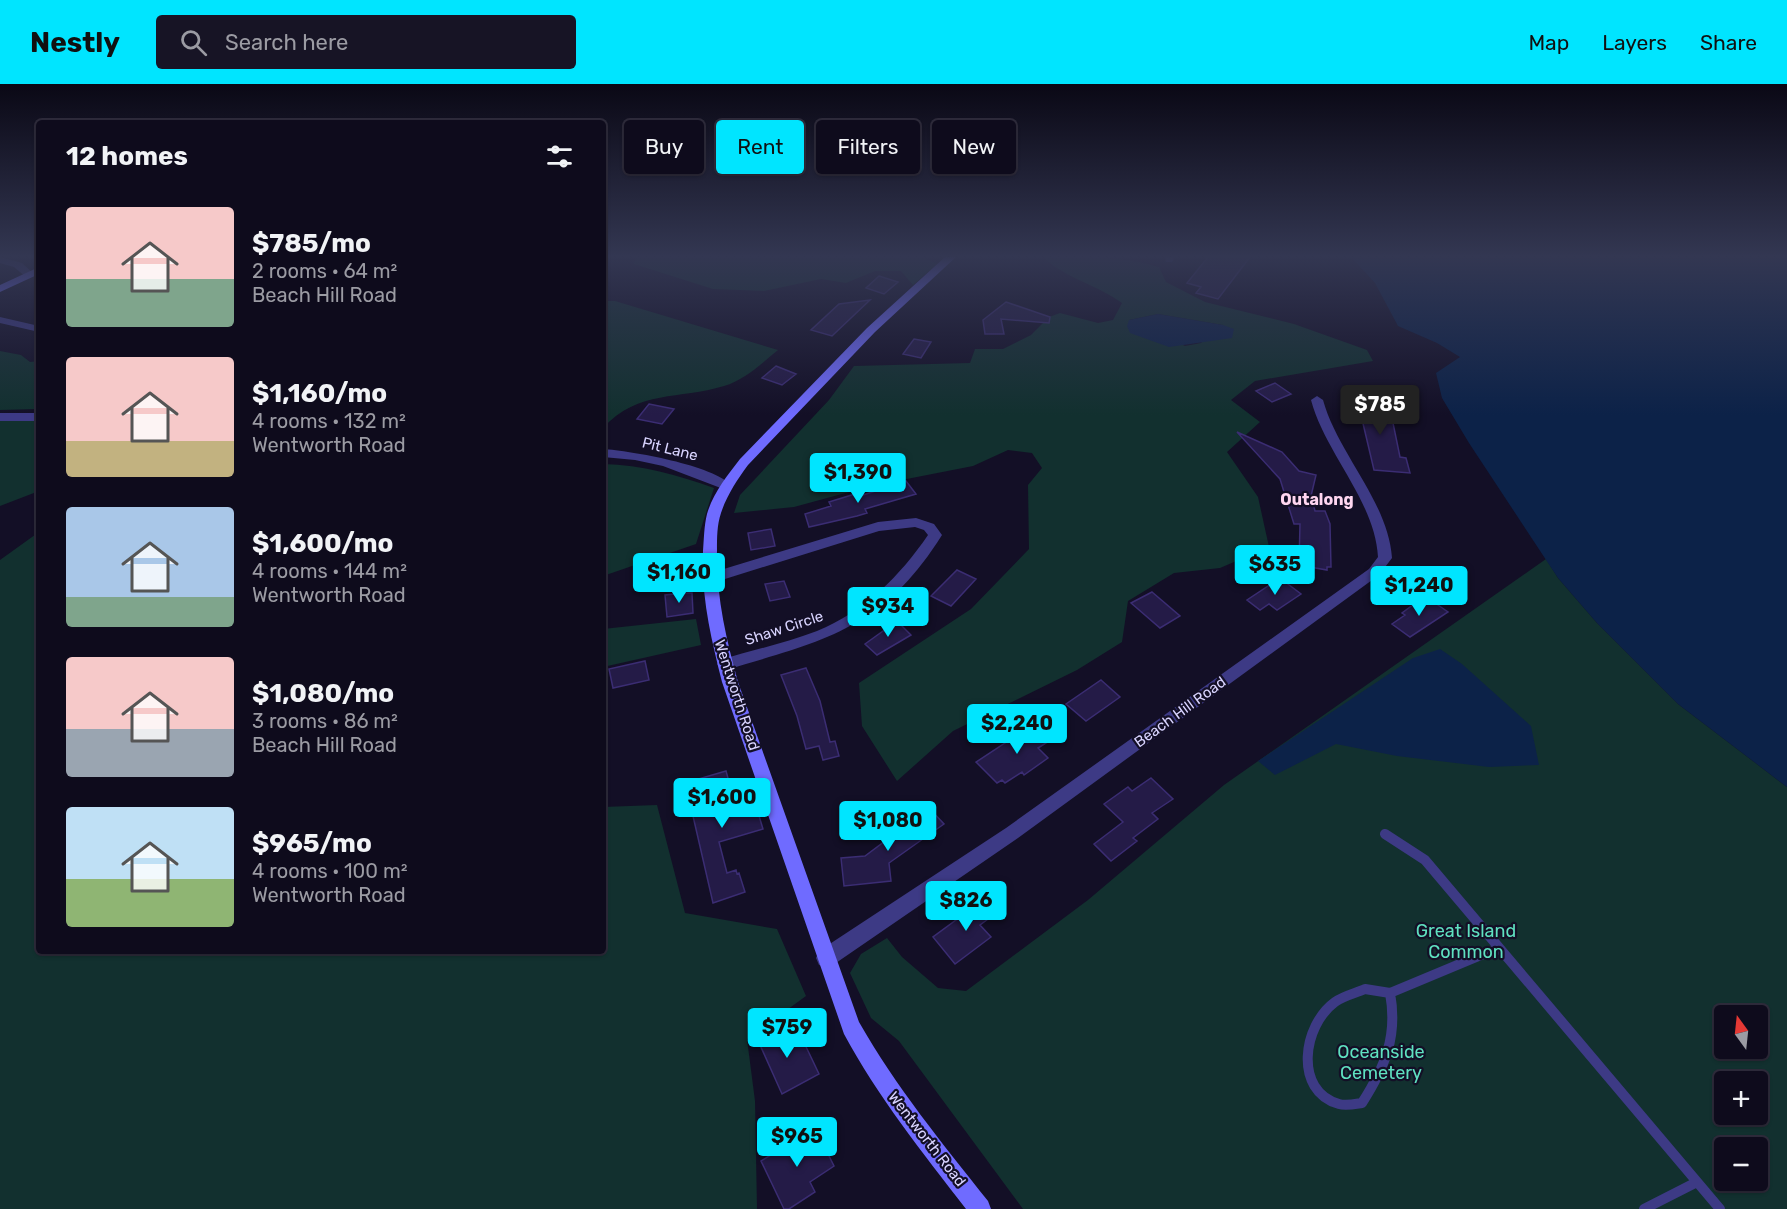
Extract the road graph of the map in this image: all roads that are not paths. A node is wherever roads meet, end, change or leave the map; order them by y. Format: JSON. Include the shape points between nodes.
{"nodes":[{"id":1,"x":893,"y":310,"type":"edge"},
{"id":2,"x":0,"y":320,"type":"edge"},
{"id":3,"x":36,"y":328,"type":"edge"},
{"id":4,"x":1317,"y":400,"type":"dead end"},
{"id":5,"x":0,"y":417,"type":"edge"},
{"id":6,"x":36,"y":417,"type":"edge"},
{"id":7,"x":606,"y":453,"type":"edge"},
{"id":8,"x":726,"y":486,"type":"junction"},
{"id":9,"x":709,"y":579,"type":"junction"},
{"id":10,"x":725,"y":664,"type":"junction"},
{"id":11,"x":1384,"y":834,"type":"dead end"},
{"id":12,"x":1498,"y":948,"type":"junction"},
{"id":13,"x":826,"y":958,"type":"junction"},
{"id":14,"x":1390,"y":993,"type":"junction"},
{"id":15,"x":1697,"y":1182,"type":"junction"},
{"id":16,"x":980,"y":1209,"type":"edge"},
{"id":17,"x":1644,"y":1209,"type":"edge"},
{"id":18,"x":1720,"y":1209,"type":"edge"}],
"edges":[{"from":1,"to":8,"type":"main road","name":"Wentworth Road","via":[[744,462]]},
{"from":2,"to":3,"type":"street"},
{"from":4,"to":13,"type":"street","name":"Beach Hill Road","via":[[1323,422],[1349,466],[1384,542],[1385,558],[1374,572],[1012,833]]},
{"from":5,"to":6,"type":"street"},
{"from":7,"to":8,"type":"street","name":"Pit Lane","via":[[680,465]]},
{"from":8,"to":9,"type":"main road","name":"Wentworth Road","via":[[711,527]]},
{"from":9,"to":10,"type":"main road","name":"Wentworth Road"},
{"from":9,"to":10,"type":"street","name":"Shaw Circle","via":[[878,527],[916,522],[929,527],[935,535],[921,558],[853,619],[813,637]]},
{"from":10,"to":13,"type":"main road","name":"Wentworth Road"},
{"from":11,"to":12,"type":"lane","via":[[1425,860]]},
{"from":12,"to":14,"type":"lane"},
{"from":12,"to":15,"type":"lane"},
{"from":13,"to":16,"type":"main road","name":"Wentworth Road","via":[[852,1027],[872,1065]]},
{"from":14,"to":14,"type":"lane","via":[[1365,989],[1335,1002],[1314,1026],[1307,1051],[1309,1076],[1323,1097],[1341,1105],[1362,1103],[1375,1084],[1387,1053],[1394,1016]]},
{"from":15,"to":17,"type":"lane"},
{"from":15,"to":18,"type":"lane"}]}
